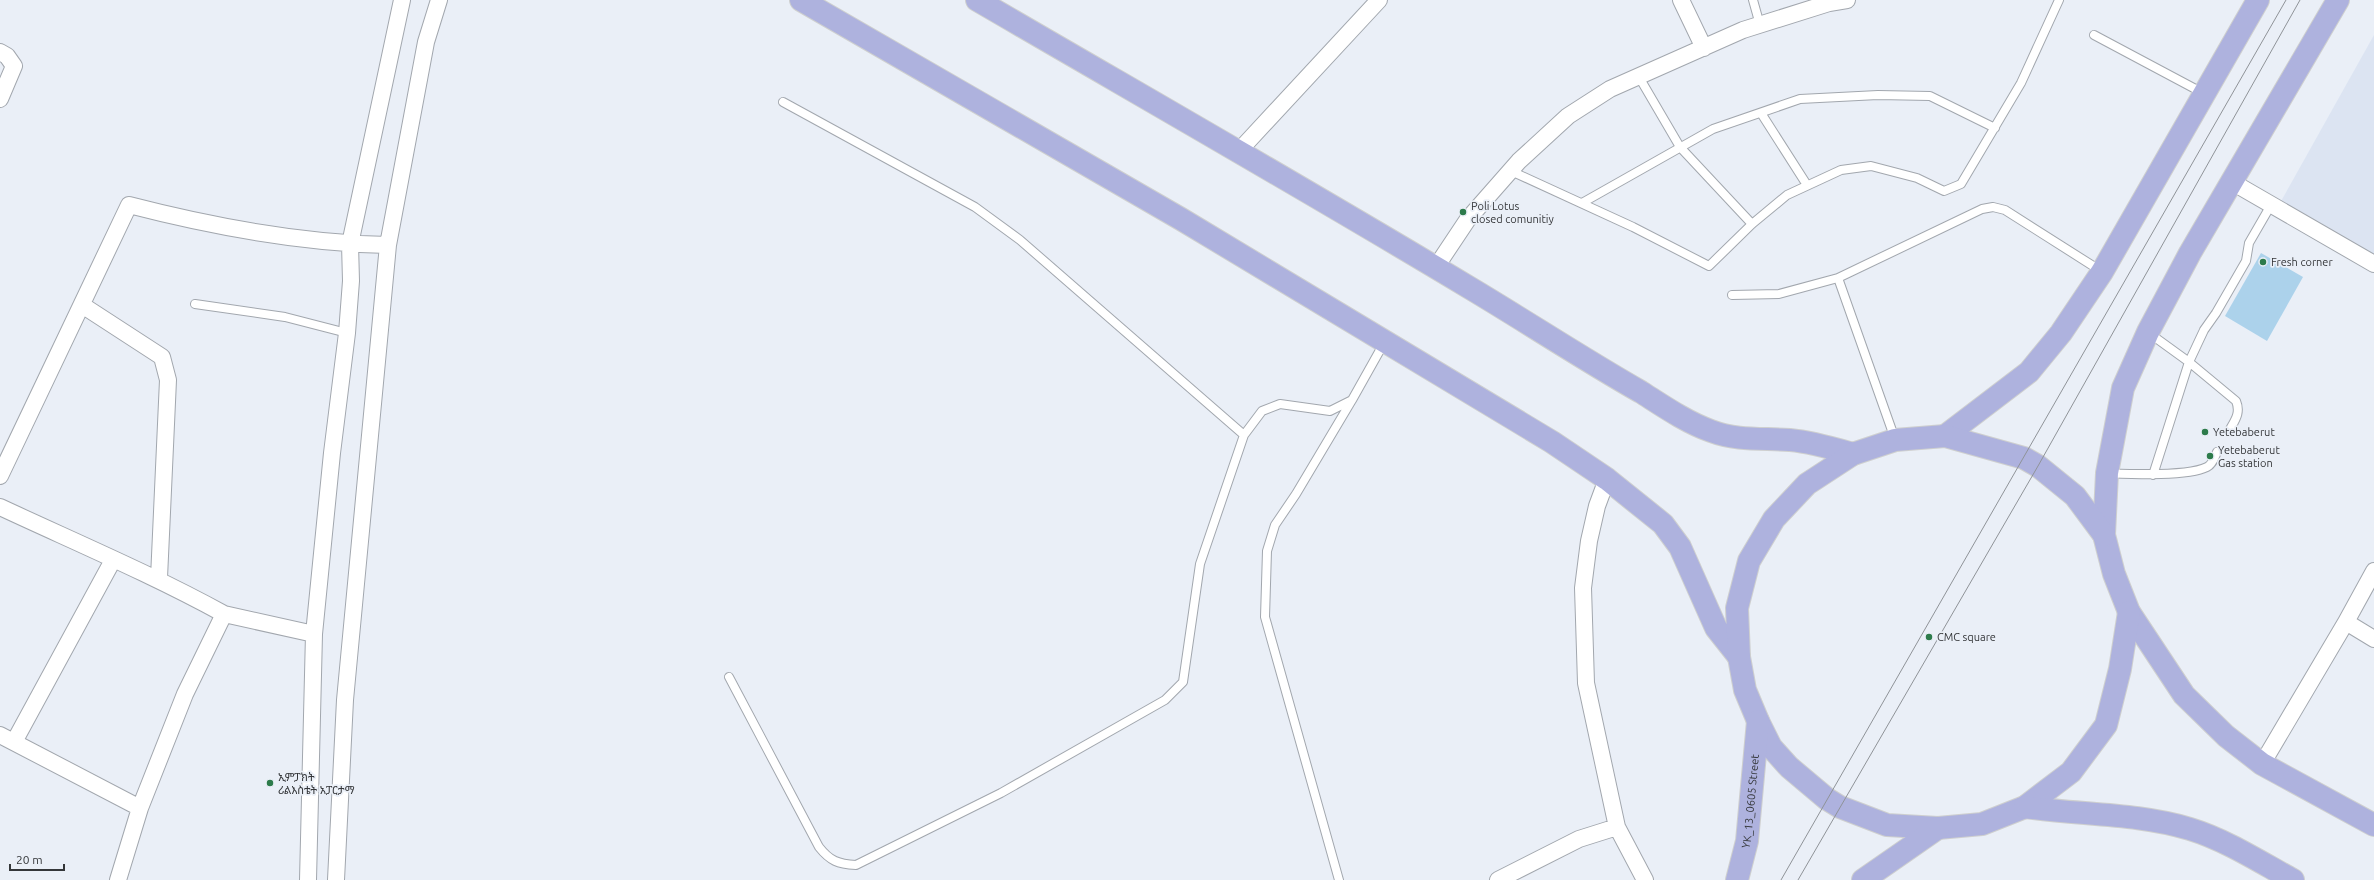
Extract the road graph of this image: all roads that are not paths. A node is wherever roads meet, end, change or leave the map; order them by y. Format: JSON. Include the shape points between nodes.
{"nodes":[{"id":1,"x":402,"y":0,"type":"edge"},
{"id":2,"x":439,"y":0,"type":"edge"},
{"id":3,"x":801,"y":0,"type":"edge"},
{"id":4,"x":977,"y":0,"type":"edge"},
{"id":5,"x":1379,"y":0,"type":"edge"},
{"id":6,"x":1681,"y":0,"type":"edge"},
{"id":7,"x":1753,"y":0,"type":"edge"},
{"id":8,"x":1847,"y":0,"type":"edge"},
{"id":9,"x":2059,"y":0,"type":"edge"},
{"id":10,"x":2258,"y":0,"type":"edge"},
{"id":11,"x":2338,"y":0,"type":"edge"},
{"id":12,"x":1760,"y":25,"type":"junction"},
{"id":13,"x":2094,"y":35,"type":"dead end"},
{"id":14,"x":1704,"y":48,"type":"junction"},
{"id":15,"x":0,"y":52,"type":"edge"},
{"id":16,"x":1639,"y":77,"type":"junction"},
{"id":17,"x":2204,"y":93,"type":"junction"},
{"id":18,"x":0,"y":99,"type":"edge"},
{"id":19,"x":783,"y":102,"type":"dead end"},
{"id":20,"x":1761,"y":113,"type":"junction"},
{"id":21,"x":1995,"y":128,"type":"junction"},
{"id":22,"x":1680,"y":147,"type":"junction"},
{"id":23,"x":1238,"y":152,"type":"junction"},
{"id":24,"x":1511,"y":171,"type":"junction"},
{"id":25,"x":2232,"y":182,"type":"junction"},
{"id":26,"x":1808,"y":185,"type":"junction"},
{"id":27,"x":1582,"y":204,"type":"junction"},
{"id":28,"x":2271,"y":205,"type":"junction"},
{"id":29,"x":1752,"y":224,"type":"junction"},
{"id":30,"x":350,"y":244,"type":"junction"},
{"id":31,"x":388,"y":245,"type":"junction"},
{"id":32,"x":2374,"y":264,"type":"edge"},
{"id":33,"x":1436,"y":267,"type":"junction"},
{"id":34,"x":2102,"y":272,"type":"junction"},
{"id":35,"x":1838,"y":278,"type":"junction"},
{"id":36,"x":1732,"y":295,"type":"dead end"},
{"id":37,"x":194,"y":304,"type":"dead end"},
{"id":38,"x":82,"y":305,"type":"junction"},
{"id":39,"x":2148,"y":332,"type":"junction"},
{"id":40,"x":347,"y":333,"type":"junction"},
{"id":41,"x":1384,"y":342,"type":"junction"},
{"id":42,"x":2189,"y":362,"type":"junction"},
{"id":43,"x":1352,"y":400,"type":"junction"},
{"id":44,"x":2229,"y":430,"type":"dead end"},
{"id":45,"x":1244,"y":435,"type":"junction"},
{"id":46,"x":1945,"y":436,"type":"junction"},
{"id":47,"x":1895,"y":440,"type":"junction"},
{"id":48,"x":2217,"y":452,"type":"dead end"},
{"id":49,"x":1853,"y":454,"type":"junction"},
{"id":50,"x":2107,"y":474,"type":"junction"},
{"id":51,"x":2153,"y":475,"type":"junction"},
{"id":52,"x":0,"y":476,"type":"edge"},
{"id":53,"x":1607,"y":479,"type":"junction"},
{"id":54,"x":0,"y":507,"type":"edge"},
{"id":55,"x":2104,"y":536,"type":"junction"},
{"id":56,"x":113,"y":560,"type":"junction"},
{"id":57,"x":2374,"y":571,"type":"edge"},
{"id":58,"x":158,"y":578,"type":"junction"},
{"id":59,"x":2129,"y":612,"type":"junction"},
{"id":60,"x":224,"y":614,"type":"junction"},
{"id":61,"x":2346,"y":622,"type":"junction"},
{"id":62,"x":314,"y":634,"type":"junction"},
{"id":63,"x":2374,"y":639,"type":"edge"},
{"id":64,"x":1739,"y":657,"type":"junction"},
{"id":65,"x":729,"y":677,"type":"dead end"},
{"id":66,"x":1758,"y":721,"type":"junction"},
{"id":67,"x":7,"y":738,"type":"edge"},
{"id":68,"x":2262,"y":764,"type":"junction"},
{"id":69,"x":2025,"y":807,"type":"junction"},
{"id":70,"x":140,"y":808,"type":"junction"},
{"id":71,"x":2374,"y":825,"type":"edge"},
{"id":72,"x":1617,"y":826,"type":"junction"},
{"id":73,"x":1938,"y":828,"type":"junction"},
{"id":74,"x":118,"y":880,"type":"edge"},
{"id":75,"x":308,"y":880,"type":"edge"},
{"id":76,"x":336,"y":880,"type":"edge"},
{"id":77,"x":1339,"y":880,"type":"edge"},
{"id":78,"x":1498,"y":880,"type":"edge"},
{"id":79,"x":1645,"y":880,"type":"edge"},
{"id":80,"x":1738,"y":880,"type":"edge"},
{"id":81,"x":1863,"y":880,"type":"edge"},
{"id":82,"x":2293,"y":880,"type":"edge"}],
"edges":[{"from":1,"to":30,"type":"street"},
{"from":2,"to":31,"type":"street","via":[[426,42]]},
{"from":3,"to":41,"type":"main road","via":[[1181,219]]},
{"from":4,"to":23,"type":"main road"},
{"from":5,"to":23,"type":"street"},
{"from":6,"to":14,"type":"street"},
{"from":7,"to":12,"type":"lane"},
{"from":8,"to":12,"type":"street","via":[[1829,3]]},
{"from":9,"to":21,"type":"lane","via":[[2021,83]]},
{"from":10,"to":17,"type":"main road"},
{"from":11,"to":25,"type":"main road"},
{"from":12,"to":14,"type":"street"},
{"from":13,"to":17,"type":"lane"},
{"from":14,"to":16,"type":"street"},
{"from":15,"to":18,"type":"street","via":[[7,56],[14,66]]},
{"from":16,"to":22,"type":"lane"},
{"from":16,"to":24,"type":"street","via":[[1610,89],[1568,116],[1543,137]]},
{"from":17,"to":34,"type":"main road"},
{"from":19,"to":45,"type":"lane","via":[[975,207],[1020,240]]},
{"from":20,"to":21,"type":"lane","via":[[1800,99],[1878,95],[1930,96]]},
{"from":20,"to":22,"type":"lane","via":[[1712,129]]},
{"from":20,"to":26,"type":"lane"},
{"from":21,"to":26,"type":"lane","via":[[1961,184],[1944,192],[1917,178],[1871,166],[1841,170]]},
{"from":22,"to":27,"type":"lane"},
{"from":22,"to":29,"type":"lane"},
{"from":23,"to":33,"type":"main road"},
{"from":24,"to":27,"type":"lane"},
{"from":24,"to":33,"type":"street","via":[[1468,219]]},
{"from":25,"to":28,"type":"street"},
{"from":25,"to":39,"type":"main road"},
{"from":26,"to":29,"type":"lane","via":[[1787,195]]},
{"from":27,"to":29,"type":"lane","via":[[1709,266]]},
{"from":28,"to":32,"type":"street"},
{"from":28,"to":42,"type":"lane","via":[[2249,243],[2246,261],[2204,330]]},
{"from":30,"to":31,"type":"street"},
{"from":30,"to":38,"type":"street","via":[[221,227],[129,205]]},
{"from":30,"to":40,"type":"street","via":[[351,281]]},
{"from":31,"to":76,"type":"street","via":[[345,700]]},
{"from":33,"to":49,"type":"main road","via":[[1540,329],[1597,367],[1711,431],[1761,441],[1788,440],[1823,445]]},
{"from":34,"to":35,"type":"lane","via":[[2005,210],[1992,207],[1982,209]]},
{"from":34,"to":46,"type":"main road","via":[[2061,333],[2029,372]]},
{"from":35,"to":36,"type":"lane","via":[[1779,294]]},
{"from":35,"to":47,"type":"lane"},
{"from":37,"to":40,"type":"lane","via":[[285,317]]},
{"from":38,"to":52,"type":"street"},
{"from":38,"to":58,"type":"street","via":[[162,357],[168,380]]},
{"from":39,"to":42,"type":"lane"},
{"from":39,"to":50,"type":"main road","via":[[2122,388]]},
{"from":40,"to":62,"type":"street"},
{"from":41,"to":43,"type":"lane"},
{"from":41,"to":53,"type":"main road","via":[[1552,442]]},
{"from":42,"to":44,"type":"lane","via":[[2236,401],[2239,408],[2237,417]]},
{"from":42,"to":51,"type":"lane"},
{"from":43,"to":45,"type":"lane","via":[[1330,411],[1280,404],[1262,411]]},
{"from":43,"to":77,"type":"lane","via":[[1275,525],[1267,551],[1265,617]]},
{"from":45,"to":65,"type":"lane","via":[[1200,564],[1182,682],[1165,700],[1088,746],[902,844],[856,865],[841,864],[828,859],[819,847]]},
{"from":46,"to":47,"type":"main road"},
{"from":46,"to":55,"type":"main road","via":[[2024,458],[2038,466],[2075,496]]},
{"from":47,"to":49,"type":"main road"},
{"from":48,"to":51,"type":"lane","via":[[2208,467]]},
{"from":49,"to":64,"type":"main road","via":[[1807,484],[1774,519],[1749,561],[1737,608]]},
{"from":50,"to":51,"type":"lane"},
{"from":50,"to":55,"type":"main road"},
{"from":53,"to":64,"type":"main road","via":[[1658,519],[1680,547],[1716,628]]},
{"from":53,"to":72,"type":"street","via":[[1597,506],[1589,541],[1583,596],[1586,682]]},
{"from":54,"to":56,"type":"street"},
{"from":55,"to":59,"type":"main road","via":[[2114,574]]},
{"from":56,"to":58,"type":"street"},
{"from":56,"to":67,"type":"street"},
{"from":57,"to":61,"type":"street"},
{"from":58,"to":60,"type":"street"},
{"from":59,"to":68,"type":"main road","via":[[2184,695],[2226,736]]},
{"from":59,"to":69,"type":"main road","via":[[2120,669],[2106,725],[2071,772]]},
{"from":60,"to":62,"type":"street"},
{"from":60,"to":70,"type":"street","via":[[185,694]]},
{"from":61,"to":63,"type":"street"},
{"from":61,"to":68,"type":"street"},
{"from":62,"to":75,"type":"street"},
{"from":64,"to":66,"type":"main road","via":[[1745,690]]},
{"from":66,"to":73,"type":"main road","via":[[1771,747],[1827,800],[1887,825]]},
{"from":66,"to":80,"type":"main road","name":"YK_13_0605 Street","via":[[1747,841]]},
{"from":67,"to":70,"type":"street"},
{"from":68,"to":71,"type":"main road"},
{"from":69,"to":73,"type":"main road","via":[[1982,824]]},
{"from":69,"to":82,"type":"main road","via":[[2133,818],[2190,829],[2234,848]]},
{"from":70,"to":74,"type":"street"},
{"from":72,"to":78,"type":"street","via":[[1579,839]]},
{"from":72,"to":79,"type":"street"},
{"from":73,"to":81,"type":"main road"}]}
